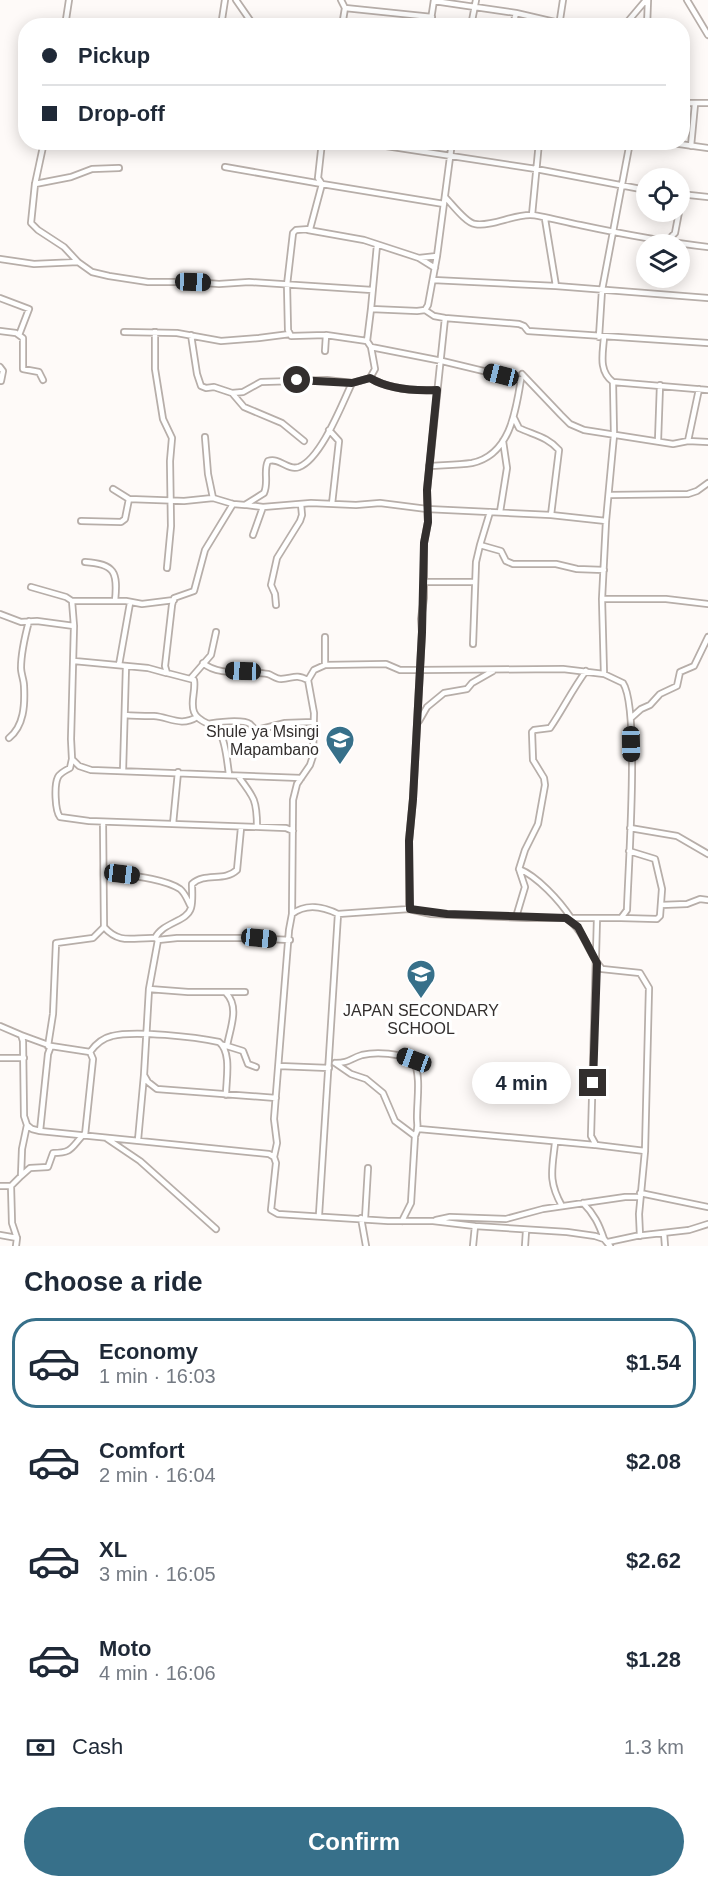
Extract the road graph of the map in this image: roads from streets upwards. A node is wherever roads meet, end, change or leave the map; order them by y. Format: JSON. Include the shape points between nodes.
{"nodes":[{"id":1,"x":69,"y":0,"type":"edge"},
{"id":2,"x":225,"y":0,"type":"edge"},
{"id":3,"x":236,"y":0,"type":"edge"},
{"id":4,"x":341,"y":0,"type":"edge"},
{"id":5,"x":476,"y":0,"type":"edge"},
{"id":6,"x":563,"y":0,"type":"edge"},
{"id":7,"x":647,"y":0,"type":"edge"},
{"id":8,"x":687,"y":0,"type":"edge"},
{"id":9,"x":434,"y":1,"type":"edge"},
{"id":10,"x":474,"y":7,"type":"junction"},
{"id":11,"x":345,"y":8,"type":"junction"},
{"id":12,"x":516,"y":13,"type":"junction"},
{"id":13,"x":432,"y":17,"type":"joint"},
{"id":14,"x":66,"y":18,"type":"edge"},
{"id":15,"x":222,"y":18,"type":"edge"},
{"id":16,"x":248,"y":18,"type":"edge"},
{"id":17,"x":343,"y":18,"type":"edge"},
{"id":18,"x":472,"y":18,"type":"edge"},
{"id":19,"x":515,"y":18,"type":"edge"},
{"id":20,"x":536,"y":18,"type":"edge"},
{"id":21,"x":560,"y":18,"type":"edge"},
{"id":22,"x":631,"y":18,"type":"edge"},
{"id":23,"x":647,"y":18,"type":"edge"},
{"id":24,"x":708,"y":35,"type":"edge"},
{"id":25,"x":708,"y":103,"type":"edge"},
{"id":26,"x":690,"y":104,"type":"edge"},
{"id":27,"x":695,"y":104,"type":"junction"},
{"id":28,"x":691,"y":146,"type":"joint"},
{"id":29,"x":708,"y":148,"type":"edge"},
{"id":30,"x":42,"y":150,"type":"edge"},
{"id":31,"x":321,"y":150,"type":"edge"},
{"id":32,"x":411,"y":150,"type":"edge"},
{"id":33,"x":451,"y":150,"type":"edge"},
{"id":34,"x":538,"y":150,"type":"edge"},
{"id":35,"x":629,"y":150,"type":"edge"},
{"id":36,"x":450,"y":156,"type":"junction"},
{"id":37,"x":225,"y":167,"type":"dead end"},
{"id":38,"x":119,"y":168,"type":"dead end"},
{"id":39,"x":536,"y":169,"type":"junction"},
{"id":40,"x":35,"y":184,"type":"junction"},
{"id":41,"x":322,"y":184,"type":"junction"},
{"id":42,"x":622,"y":187,"type":"junction"},
{"id":43,"x":636,"y":189,"type":"edge"},
{"id":44,"x":690,"y":195,"type":"edge"},
{"id":45,"x":708,"y":196,"type":"edge"},
{"id":46,"x":445,"y":197,"type":"junction"},
{"id":47,"x":444,"y":204,"type":"junction"},
{"id":48,"x":532,"y":215,"type":"junction"},
{"id":49,"x":544,"y":219,"type":"junction"},
{"id":50,"x":308,"y":230,"type":"junction"},
{"id":51,"x":612,"y":232,"type":"junction"},
{"id":52,"x":636,"y":236,"type":"edge"},
{"id":53,"x":377,"y":245,"type":"junction"},
{"id":54,"x":690,"y":245,"type":"edge"},
{"id":55,"x":708,"y":247,"type":"edge"},
{"id":56,"x":437,"y":256,"type":"junction"},
{"id":57,"x":419,"y":258,"type":"junction"},
{"id":58,"x":0,"y":259,"type":"edge"},
{"id":59,"x":78,"y":262,"type":"junction"},
{"id":60,"x":435,"y":268,"type":"junction"},
{"id":61,"x":433,"y":280,"type":"junction"},
{"id":62,"x":287,"y":285,"type":"junction"},
{"id":63,"x":556,"y":286,"type":"junction"},
{"id":64,"x":372,"y":290,"type":"junction"},
{"id":65,"x":602,"y":290,"type":"junction"},
{"id":66,"x":0,"y":298,"type":"edge"},
{"id":67,"x":708,"y":298,"type":"edge"},
{"id":68,"x":371,"y":309,"type":"junction"},
{"id":69,"x":425,"y":310,"type":"junction"},
{"id":70,"x":445,"y":318,"type":"junction"},
{"id":71,"x":0,"y":331,"type":"edge"},
{"id":72,"x":124,"y":332,"type":"dead end"},
{"id":73,"x":155,"y":332,"type":"junction"},
{"id":74,"x":290,"y":334,"type":"junction"},
{"id":75,"x":19,"y":335,"type":"junction"},
{"id":76,"x":191,"y":335,"type":"junction"},
{"id":77,"x":326,"y":335,"type":"junction"},
{"id":78,"x":601,"y":337,"type":"junction"},
{"id":79,"x":367,"y":341,"type":"junction"},
{"id":80,"x":708,"y":343,"type":"edge"},
{"id":81,"x":371,"y":347,"type":"junction"},
{"id":82,"x":325,"y":351,"type":"dead end"},
{"id":83,"x":442,"y":361,"type":"junction"},
{"id":84,"x":0,"y":368,"type":"edge"},
{"id":85,"x":370,"y":378,"type":"junction"},
{"id":86,"x":43,"y":380,"type":"dead end"},
{"id":87,"x":521,"y":380,"type":"junction"},
{"id":88,"x":1,"y":381,"type":"edge"},
{"id":89,"x":613,"y":382,"type":"junction"},
{"id":90,"x":352,"y":383,"type":"junction"},
{"id":91,"x":660,"y":384,"type":"junction"},
{"id":92,"x":699,"y":389,"type":"junction"},
{"id":93,"x":437,"y":390,"type":"junction"},
{"id":94,"x":708,"y":390,"type":"edge"},
{"id":95,"x":232,"y":393,"type":"junction"},
{"id":96,"x":514,"y":418,"type":"junction"},
{"id":97,"x":329,"y":430,"type":"junction"},
{"id":98,"x":205,"y":437,"type":"dead end"},
{"id":99,"x":614,"y":437,"type":"junction"},
{"id":100,"x":304,"y":441,"type":"dead end"},
{"id":101,"x":503,"y":441,"type":"junction"},
{"id":102,"x":658,"y":441,"type":"junction"},
{"id":103,"x":688,"y":441,"type":"junction"},
{"id":104,"x":708,"y":442,"type":"edge"},
{"id":105,"x":429,"y":466,"type":"junction"},
{"id":106,"x":708,"y":483,"type":"edge"},
{"id":107,"x":113,"y":489,"type":"dead end"},
{"id":108,"x":610,"y":495,"type":"junction"},
{"id":109,"x":213,"y":498,"type":"junction"},
{"id":110,"x":129,"y":499,"type":"junction"},
{"id":111,"x":171,"y":501,"type":"junction"},
{"id":112,"x":233,"y":504,"type":"junction"},
{"id":113,"x":301,"y":504,"type":"junction"},
{"id":114,"x":332,"y":504,"type":"junction"},
{"id":115,"x":245,"y":505,"type":"junction"},
{"id":116,"x":264,"y":507,"type":"junction"},
{"id":117,"x":427,"y":510,"type":"junction"},
{"id":118,"x":490,"y":512,"type":"junction"},
{"id":119,"x":500,"y":512,"type":"junction"},
{"id":120,"x":551,"y":515,"type":"junction"},
{"id":121,"x":81,"y":521,"type":"dead end"},
{"id":122,"x":606,"y":521,"type":"junction"},
{"id":123,"x":252,"y":535,"type":"dead end"},
{"id":124,"x":480,"y":545,"type":"junction"},
{"id":125,"x":84,"y":562,"type":"dead end"},
{"id":126,"x":166,"y":568,"type":"dead end"},
{"id":127,"x":604,"y":570,"type":"junction"},
{"id":128,"x":424,"y":582,"type":"junction"},
{"id":129,"x":474,"y":582,"type":"junction"},
{"id":130,"x":31,"y":587,"type":"dead end"},
{"id":131,"x":602,"y":599,"type":"junction"},
{"id":132,"x":174,"y":600,"type":"junction"},
{"id":133,"x":72,"y":601,"type":"junction"},
{"id":134,"x":116,"y":601,"type":"junction"},
{"id":135,"x":130,"y":603,"type":"junction"},
{"id":136,"x":276,"y":604,"type":"dead end"},
{"id":137,"x":708,"y":604,"type":"edge"},
{"id":138,"x":0,"y":614,"type":"edge"},
{"id":139,"x":29,"y":621,"type":"junction"},
{"id":140,"x":74,"y":626,"type":"junction"},
{"id":141,"x":216,"y":632,"type":"dead end"},
{"id":142,"x":325,"y":637,"type":"dead end"},
{"id":143,"x":708,"y":637,"type":"edge"},
{"id":144,"x":473,"y":644,"type":"dead end"},
{"id":145,"x":74,"y":661,"type":"junction"},
{"id":146,"x":203,"y":663,"type":"junction"},
{"id":147,"x":119,"y":665,"type":"junction"},
{"id":148,"x":325,"y":665,"type":"junction"},
{"id":149,"x":126,"y":666,"type":"junction"},
{"id":150,"x":420,"y":670,"type":"junction"},
{"id":151,"x":495,"y":670,"type":"junction"},
{"id":152,"x":586,"y":671,"type":"junction"},
{"id":153,"x":167,"y":673,"type":"junction"},
{"id":154,"x":604,"y":674,"type":"junction"},
{"id":155,"x":191,"y":678,"type":"junction"},
{"id":156,"x":308,"y":680,"type":"junction"},
{"id":157,"x":124,"y":715,"type":"junction"},
{"id":158,"x":197,"y":717,"type":"junction"},
{"id":159,"x":631,"y":718,"type":"junction"},
{"id":160,"x":313,"y":722,"type":"junction"},
{"id":161,"x":208,"y":724,"type":"junction"},
{"id":162,"x":417,"y":724,"type":"junction"},
{"id":163,"x":9,"y":738,"type":"dead end"},
{"id":164,"x":72,"y":759,"type":"junction"},
{"id":165,"x":123,"y":771,"type":"junction"},
{"id":166,"x":178,"y":772,"type":"junction"},
{"id":167,"x":229,"y":774,"type":"junction"},
{"id":168,"x":238,"y":776,"type":"junction"},
{"id":169,"x":301,"y":778,"type":"junction"},
{"id":170,"x":103,"y":822,"type":"junction"},
{"id":171,"x":173,"y":824,"type":"junction"},
{"id":172,"x":257,"y":827,"type":"junction"},
{"id":173,"x":242,"y":828,"type":"junction"},
{"id":174,"x":630,"y":828,"type":"junction"},
{"id":175,"x":293,"y":831,"type":"junction"},
{"id":176,"x":629,"y":851,"type":"junction"},
{"id":177,"x":708,"y":854,"type":"edge"},
{"id":178,"x":519,"y":869,"type":"junction"},
{"id":179,"x":105,"y":872,"type":"junction"},
{"id":180,"x":708,"y":900,"type":"edge"},
{"id":181,"x":661,"y":905,"type":"junction"},
{"id":182,"x":191,"y":907,"type":"junction"},
{"id":183,"x":410,"y":909,"type":"junction"},
{"id":184,"x":292,"y":914,"type":"junction"},
{"id":185,"x":338,"y":914,"type":"junction"},
{"id":186,"x":516,"y":917,"type":"junction"},
{"id":187,"x":568,"y":918,"type":"junction"},
{"id":188,"x":597,"y":918,"type":"junction"},
{"id":189,"x":621,"y":918,"type":"junction"},
{"id":190,"x":104,"y":927,"type":"junction"},
{"id":191,"x":156,"y":939,"type":"junction"},
{"id":192,"x":290,"y":940,"type":"junction"},
{"id":193,"x":597,"y":963,"type":"junction"},
{"id":194,"x":149,"y":989,"type":"junction"},
{"id":195,"x":226,"y":992,"type":"junction"},
{"id":196,"x":245,"y":992,"type":"dead end"},
{"id":197,"x":0,"y":1026,"type":"edge"},
{"id":198,"x":148,"y":1034,"type":"junction"},
{"id":199,"x":21,"y":1035,"type":"junction"},
{"id":200,"x":225,"y":1045,"type":"junction"},
{"id":201,"x":49,"y":1046,"type":"junction"},
{"id":202,"x":90,"y":1052,"type":"junction"},
{"id":203,"x":0,"y":1058,"type":"edge"},
{"id":204,"x":24,"y":1058,"type":"junction"},
{"id":205,"x":331,"y":1064,"type":"junction"},
{"id":206,"x":279,"y":1066,"type":"junction"},
{"id":207,"x":256,"y":1067,"type":"dead end"},
{"id":208,"x":144,"y":1075,"type":"junction"},
{"id":209,"x":226,"y":1095,"type":"junction"},
{"id":210,"x":276,"y":1098,"type":"junction"},
{"id":211,"x":27,"y":1125,"type":"junction"},
{"id":212,"x":419,"y":1129,"type":"junction"},
{"id":213,"x":40,"y":1131,"type":"junction"},
{"id":214,"x":84,"y":1135,"type":"junction"},
{"id":215,"x":415,"y":1136,"type":"junction"},
{"id":216,"x":104,"y":1137,"type":"junction"},
{"id":217,"x":138,"y":1140,"type":"junction"},
{"id":218,"x":555,"y":1143,"type":"junction"},
{"id":219,"x":596,"y":1145,"type":"junction"},
{"id":220,"x":645,"y":1151,"type":"junction"},
{"id":221,"x":274,"y":1157,"type":"junction"},
{"id":222,"x":368,"y":1168,"type":"dead end"},
{"id":223,"x":21,"y":1176,"type":"junction"},
{"id":224,"x":0,"y":1186,"type":"edge"},
{"id":225,"x":11,"y":1186,"type":"junction"},
{"id":226,"x":640,"y":1195,"type":"junction"},
{"id":227,"x":583,"y":1203,"type":"junction"},
{"id":228,"x":562,"y":1206,"type":"junction"},
{"id":229,"x":708,"y":1207,"type":"edge"},
{"id":230,"x":319,"y":1215,"type":"junction"},
{"id":231,"x":363,"y":1219,"type":"junction"},
{"id":232,"x":402,"y":1221,"type":"junction"},
{"id":233,"x":433,"y":1221,"type":"junction"},
{"id":234,"x":708,"y":1224,"type":"edge"},
{"id":235,"x":475,"y":1226,"type":"junction"},
{"id":236,"x":216,"y":1229,"type":"dead end"},
{"id":237,"x":526,"y":1230,"type":"junction"},
{"id":238,"x":664,"y":1233,"type":"junction"},
{"id":239,"x":0,"y":1235,"type":"edge"},
{"id":240,"x":640,"y":1236,"type":"junction"},
{"id":241,"x":17,"y":1238,"type":"junction"},
{"id":242,"x":607,"y":1242,"type":"edge"},
{"id":243,"x":16,"y":1246,"type":"edge"},
{"id":244,"x":366,"y":1246,"type":"edge"},
{"id":245,"x":473,"y":1246,"type":"edge"},
{"id":246,"x":525,"y":1246,"type":"edge"},
{"id":247,"x":665,"y":1246,"type":"edge"}],
"edges":[{"from":1,"to":14,"type":"street"},
{"from":2,"to":15,"type":"street"},
{"from":3,"to":16,"type":"street"},
{"from":4,"to":11,"type":"street"},
{"from":5,"to":10,"type":"street"},
{"from":6,"to":21,"type":"street"},
{"from":7,"to":22,"type":"street"},
{"from":7,"to":23,"type":"street"},
{"from":8,"to":24,"type":"street"},
{"from":9,"to":10,"type":"street"},
{"from":9,"to":13,"type":"street"},
{"from":10,"to":12,"type":"street"},
{"from":10,"to":18,"type":"street"},
{"from":11,"to":13,"type":"street"},
{"from":11,"to":17,"type":"street"},
{"from":12,"to":19,"type":"street"},
{"from":12,"to":20,"type":"street"},
{"from":25,"to":27,"type":"street"},
{"from":26,"to":27,"type":"street"},
{"from":27,"to":28,"type":"street"},
{"from":28,"to":29,"type":"street"},
{"from":30,"to":40,"type":"street"},
{"from":31,"to":41,"type":"street","via":[[318,178]]},
{"from":32,"to":36,"type":"street"},
{"from":33,"to":36,"type":"street"},
{"from":34,"to":39,"type":"street"},
{"from":35,"to":42,"type":"street"},
{"from":36,"to":39,"type":"street"},
{"from":36,"to":46,"type":"street"},
{"from":37,"to":41,"type":"street"},
{"from":38,"to":40,"type":"street","via":[[92,169]]},
{"from":39,"to":42,"type":"street"},
{"from":39,"to":48,"type":"street"},
{"from":40,"to":59,"type":"street","via":[[31,223]]},
{"from":41,"to":47,"type":"street"},
{"from":41,"to":50,"type":"street"},
{"from":42,"to":43,"type":"street"},
{"from":42,"to":51,"type":"street"},
{"from":44,"to":45,"type":"street"},
{"from":46,"to":47,"type":"street"},
{"from":46,"to":48,"type":"street","via":[[472,224]]},
{"from":47,"to":56,"type":"street"},
{"from":48,"to":49,"type":"street"},
{"from":49,"to":51,"type":"street"},
{"from":49,"to":63,"type":"street"},
{"from":50,"to":53,"type":"street"},
{"from":50,"to":62,"type":"street","via":[[293,233]]},
{"from":51,"to":52,"type":"street"},
{"from":51,"to":65,"type":"street"},
{"from":53,"to":57,"type":"street"},
{"from":53,"to":64,"type":"street"},
{"from":54,"to":55,"type":"street"},
{"from":56,"to":57,"type":"street"},
{"from":56,"to":60,"type":"street"},
{"from":57,"to":60,"type":"street"},
{"from":58,"to":59,"type":"street","via":[[34,264]]},
{"from":59,"to":62,"type":"street","via":[[92,272],[148,282]]},
{"from":60,"to":61,"type":"street"},
{"from":61,"to":63,"type":"street"},
{"from":61,"to":69,"type":"street"},
{"from":62,"to":64,"type":"street"},
{"from":62,"to":74,"type":"street"},
{"from":63,"to":65,"type":"street"},
{"from":64,"to":68,"type":"street"},
{"from":65,"to":67,"type":"street"},
{"from":65,"to":78,"type":"street"},
{"from":66,"to":75,"type":"street","via":[[29,309]]},
{"from":68,"to":69,"type":"street"},
{"from":68,"to":79,"type":"street"},
{"from":69,"to":70,"type":"street"},
{"from":70,"to":78,"type":"street"},
{"from":70,"to":83,"type":"street"},
{"from":71,"to":75,"type":"street"},
{"from":72,"to":73,"type":"street"},
{"from":73,"to":76,"type":"street"},
{"from":73,"to":111,"type":"street","via":[[155,369],[163,419],[172,438]]},
{"from":74,"to":76,"type":"street","via":[[221,341]]},
{"from":74,"to":77,"type":"street"},
{"from":75,"to":86,"type":"street","via":[[23,338],[23,369],[39,372]]},
{"from":76,"to":95,"type":"street","via":[[201,387]]},
{"from":77,"to":79,"type":"street"},
{"from":77,"to":82,"type":"street"},
{"from":78,"to":80,"type":"street"},
{"from":78,"to":89,"type":"street","via":[[603,370]]},
{"from":79,"to":81,"type":"street"},
{"from":81,"to":83,"type":"street"},
{"from":81,"to":85,"type":"street","via":[[375,366]]},
{"from":83,"to":87,"type":"street"},
{"from":83,"to":93,"type":"street"},
{"from":84,"to":88,"type":"street"},
{"from":85,"to":90,"type":"street"},
{"from":85,"to":93,"type":"street","via":[[408,390]]},
{"from":87,"to":96,"type":"street"},
{"from":87,"to":99,"type":"street","via":[[522,374],[576,427]]},
{"from":89,"to":91,"type":"street"},
{"from":89,"to":99,"type":"street"},
{"from":90,"to":95,"type":"street","via":[[261,382]]},
{"from":90,"to":97,"type":"street"},
{"from":91,"to":92,"type":"street"},
{"from":91,"to":102,"type":"street"},
{"from":92,"to":94,"type":"street"},
{"from":92,"to":103,"type":"street"},
{"from":93,"to":105,"type":"street"},
{"from":95,"to":100,"type":"street","via":[[244,407],[282,423]]},
{"from":96,"to":101,"type":"street"},
{"from":96,"to":120,"type":"street","via":[[519,428],[537,434],[559,450]]},
{"from":97,"to":114,"type":"street","via":[[339,441]]},
{"from":97,"to":115,"type":"street","via":[[306,463],[291,468],[279,461],[268,461],[264,493]]},
{"from":98,"to":109,"type":"street"},
{"from":99,"to":102,"type":"street"},
{"from":99,"to":108,"type":"street"},
{"from":101,"to":105,"type":"street","via":[[486,458],[472,463]]},
{"from":101,"to":119,"type":"street","via":[[507,468]]},
{"from":102,"to":103,"type":"street"},
{"from":103,"to":104,"type":"street"},
{"from":105,"to":117,"type":"street"},
{"from":106,"to":108,"type":"street","via":[[688,494]]},
{"from":107,"to":110,"type":"street"},
{"from":108,"to":122,"type":"street"},
{"from":109,"to":111,"type":"street"},
{"from":109,"to":112,"type":"street"},
{"from":110,"to":111,"type":"street"},
{"from":110,"to":121,"type":"street","via":[[121,522]]},
{"from":111,"to":126,"type":"street"},
{"from":112,"to":115,"type":"street"},
{"from":112,"to":132,"type":"street","via":[[205,550],[194,591]]},
{"from":113,"to":114,"type":"street"},
{"from":113,"to":116,"type":"street"},
{"from":113,"to":136,"type":"street","via":[[300,521],[277,558],[271,585]]},
{"from":114,"to":117,"type":"street","via":[[380,502]]},
{"from":115,"to":116,"type":"street"},
{"from":116,"to":123,"type":"street"},
{"from":117,"to":118,"type":"street"},
{"from":117,"to":128,"type":"street"},
{"from":118,"to":119,"type":"street"},
{"from":118,"to":124,"type":"street"},
{"from":119,"to":120,"type":"street"},
{"from":120,"to":122,"type":"street"},
{"from":122,"to":127,"type":"street"},
{"from":124,"to":127,"type":"street","via":[[501,551],[513,564]]},
{"from":124,"to":129,"type":"street"},
{"from":125,"to":134,"type":"street","via":[[107,565],[117,578]]},
{"from":127,"to":131,"type":"street"},
{"from":128,"to":129,"type":"street"},
{"from":128,"to":150,"type":"street"},
{"from":129,"to":144,"type":"street"},
{"from":130,"to":133,"type":"street"},
{"from":131,"to":137,"type":"street","via":[[666,599]]},
{"from":131,"to":154,"type":"street"},
{"from":132,"to":135,"type":"street"},
{"from":132,"to":153,"type":"street"},
{"from":133,"to":134,"type":"street"},
{"from":133,"to":140,"type":"street"},
{"from":134,"to":135,"type":"street"},
{"from":135,"to":147,"type":"street"},
{"from":138,"to":139,"type":"street"},
{"from":139,"to":140,"type":"street"},
{"from":139,"to":163,"type":"street","via":[[22,650],[21,722]]},
{"from":140,"to":145,"type":"street"},
{"from":141,"to":146,"type":"street","via":[[211,655]]},
{"from":142,"to":148,"type":"street"},
{"from":143,"to":159,"type":"street","via":[[694,666],[680,672],[677,686],[660,694]]},
{"from":145,"to":147,"type":"street"},
{"from":145,"to":164,"type":"street"},
{"from":146,"to":155,"type":"street"},
{"from":146,"to":156,"type":"street","via":[[218,671],[280,679],[297,675]]},
{"from":147,"to":149,"type":"street"},
{"from":148,"to":150,"type":"street","via":[[387,664],[400,670]]},
{"from":148,"to":156,"type":"street","via":[[314,670]]},
{"from":149,"to":153,"type":"street"},
{"from":149,"to":157,"type":"street"},
{"from":150,"to":151,"type":"street"},
{"from":150,"to":162,"type":"street"},
{"from":151,"to":152,"type":"street"},
{"from":151,"to":162,"type":"street","via":[[467,689],[444,693],[427,707]]},
{"from":152,"to":154,"type":"street"},
{"from":152,"to":178,"type":"street","via":[[550,728],[532,732],[533,760],[545,785],[538,824]]},
{"from":153,"to":155,"type":"street"},
{"from":154,"to":159,"type":"street","via":[[618,679],[625,687]]},
{"from":155,"to":158,"type":"street"},
{"from":156,"to":160,"type":"street"},
{"from":157,"to":158,"type":"street","via":[[156,716],[173,722]]},
{"from":157,"to":165,"type":"street"},
{"from":158,"to":161,"type":"street"},
{"from":159,"to":174,"type":"street"},
{"from":160,"to":161,"type":"street","via":[[257,730],[244,722]]},
{"from":160,"to":169,"type":"street","via":[[313,756]]},
{"from":161,"to":167,"type":"street","via":[[221,734]]},
{"from":162,"to":183,"type":"street","via":[[409,841]]},
{"from":164,"to":165,"type":"street","via":[[91,770]]},
{"from":164,"to":170,"type":"street","via":[[70,768],[58,775],[56,812],[69,820]]},
{"from":165,"to":166,"type":"street"},
{"from":166,"to":167,"type":"street"},
{"from":166,"to":171,"type":"street"},
{"from":167,"to":168,"type":"street"},
{"from":168,"to":169,"type":"street"},
{"from":168,"to":172,"type":"street","via":[[253,795]]},
{"from":169,"to":175,"type":"street","via":[[293,800]]},
{"from":170,"to":171,"type":"street"},
{"from":170,"to":179,"type":"street"},
{"from":171,"to":173,"type":"street"},
{"from":172,"to":173,"type":"street"},
{"from":172,"to":175,"type":"street"},
{"from":173,"to":182,"type":"street","via":[[237,870],[228,877],[197,879],[192,884]]},
{"from":174,"to":176,"type":"street"},
{"from":174,"to":177,"type":"street","via":[[677,836]]},
{"from":175,"to":184,"type":"street"},
{"from":176,"to":181,"type":"street","via":[[655,859],[662,889]]},
{"from":176,"to":189,"type":"street","via":[[627,910]]},
{"from":178,"to":186,"type":"street","via":[[525,886]]},
{"from":178,"to":187,"type":"street","via":[[552,893]]},
{"from":179,"to":182,"type":"street","via":[[173,886],[186,894]]},
{"from":179,"to":190,"type":"street"},
{"from":180,"to":181,"type":"street"},
{"from":181,"to":189,"type":"street","via":[[659,919]]},
{"from":182,"to":191,"type":"street","via":[[186,916],[161,929]]},
{"from":183,"to":185,"type":"street"},
{"from":183,"to":186,"type":"street","via":[[431,914]]},
{"from":184,"to":185,"type":"street","via":[[297,909],[315,907]]},
{"from":184,"to":192,"type":"street"},
{"from":185,"to":205,"type":"street"},
{"from":186,"to":187,"type":"street"},
{"from":187,"to":188,"type":"street"},
{"from":187,"to":193,"type":"street","via":[[578,927]]},
{"from":188,"to":189,"type":"street"},
{"from":188,"to":193,"type":"street"},
{"from":190,"to":191,"type":"street","via":[[120,939]]},
{"from":190,"to":201,"type":"street","via":[[93,938],[56,943]]},
{"from":191,"to":192,"type":"street"},
{"from":191,"to":194,"type":"street"},
{"from":192,"to":206,"type":"street"},
{"from":193,"to":219,"type":"street","via":[[591,1136]]},
{"from":193,"to":220,"type":"street","via":[[602,969],[640,973],[649,988]]},
{"from":194,"to":195,"type":"street"},
{"from":194,"to":198,"type":"street"},
{"from":195,"to":196,"type":"street"},
{"from":195,"to":200,"type":"street","via":[[233,999],[234,1009]]},
{"from":197,"to":199,"type":"street"},
{"from":198,"to":200,"type":"street"},
{"from":198,"to":202,"type":"street","via":[[111,1036]]},
{"from":198,"to":208,"type":"street"},
{"from":199,"to":201,"type":"street"},
{"from":199,"to":204,"type":"street"},
{"from":200,"to":207,"type":"street","via":[[243,1051],[248,1064]]},
{"from":200,"to":209,"type":"street"},
{"from":201,"to":202,"type":"street"},
{"from":201,"to":213,"type":"street"},
{"from":202,"to":214,"type":"street","via":[[93,1059]]},
{"from":203,"to":204,"type":"street"},
{"from":204,"to":211,"type":"street","via":[[23,1108]]},
{"from":205,"to":206,"type":"street"},
{"from":205,"to":212,"type":"street","via":[[372,1054],[414,1060],[419,1076]]},
{"from":205,"to":215,"type":"street","via":[[366,1079],[383,1093],[395,1121]]},
{"from":205,"to":230,"type":"street"},
{"from":206,"to":210,"type":"street"},
{"from":208,"to":209,"type":"street","via":[[157,1089]]},
{"from":208,"to":217,"type":"street"},
{"from":209,"to":210,"type":"street"},
{"from":210,"to":221,"type":"street"},
{"from":211,"to":213,"type":"street"},
{"from":211,"to":223,"type":"street"},
{"from":212,"to":215,"type":"street"},
{"from":212,"to":218,"type":"street"},
{"from":213,"to":214,"type":"street"},
{"from":214,"to":216,"type":"street"},
{"from":214,"to":223,"type":"street","via":[[69,1151],[52,1153],[48,1167],[30,1168]]},
{"from":215,"to":232,"type":"street","via":[[411,1203]]},
{"from":216,"to":217,"type":"street"},
{"from":216,"to":236,"type":"street","via":[[140,1161]]},
{"from":217,"to":221,"type":"street"},
{"from":218,"to":219,"type":"street"},
{"from":218,"to":228,"type":"street","via":[[552,1182]]},
{"from":219,"to":220,"type":"street"},
{"from":220,"to":226,"type":"street"},
{"from":221,"to":230,"type":"street","via":[[271,1210],[278,1214]]},
{"from":222,"to":231,"type":"street"},
{"from":223,"to":225,"type":"street"},
{"from":224,"to":225,"type":"street"},
{"from":225,"to":241,"type":"street","via":[[12,1223]]},
{"from":226,"to":227,"type":"street"},
{"from":226,"to":229,"type":"street"},
{"from":226,"to":240,"type":"street"},
{"from":227,"to":228,"type":"street"},
{"from":227,"to":242,"type":"street","via":[[593,1213]]},
{"from":228,"to":233,"type":"street","via":[[506,1220],[450,1217]]},
{"from":230,"to":231,"type":"street"},
{"from":231,"to":232,"type":"street"},
{"from":231,"to":244,"type":"street"},
{"from":232,"to":233,"type":"street"},
{"from":233,"to":235,"type":"street"},
{"from":234,"to":238,"type":"street"},
{"from":235,"to":237,"type":"street"},
{"from":235,"to":245,"type":"street"},
{"from":237,"to":242,"type":"street","via":[[595,1236]]},
{"from":237,"to":246,"type":"street"},
{"from":238,"to":240,"type":"street"},
{"from":238,"to":247,"type":"street"},
{"from":239,"to":241,"type":"street"},
{"from":240,"to":242,"type":"street"},
{"from":241,"to":243,"type":"street"}]}
